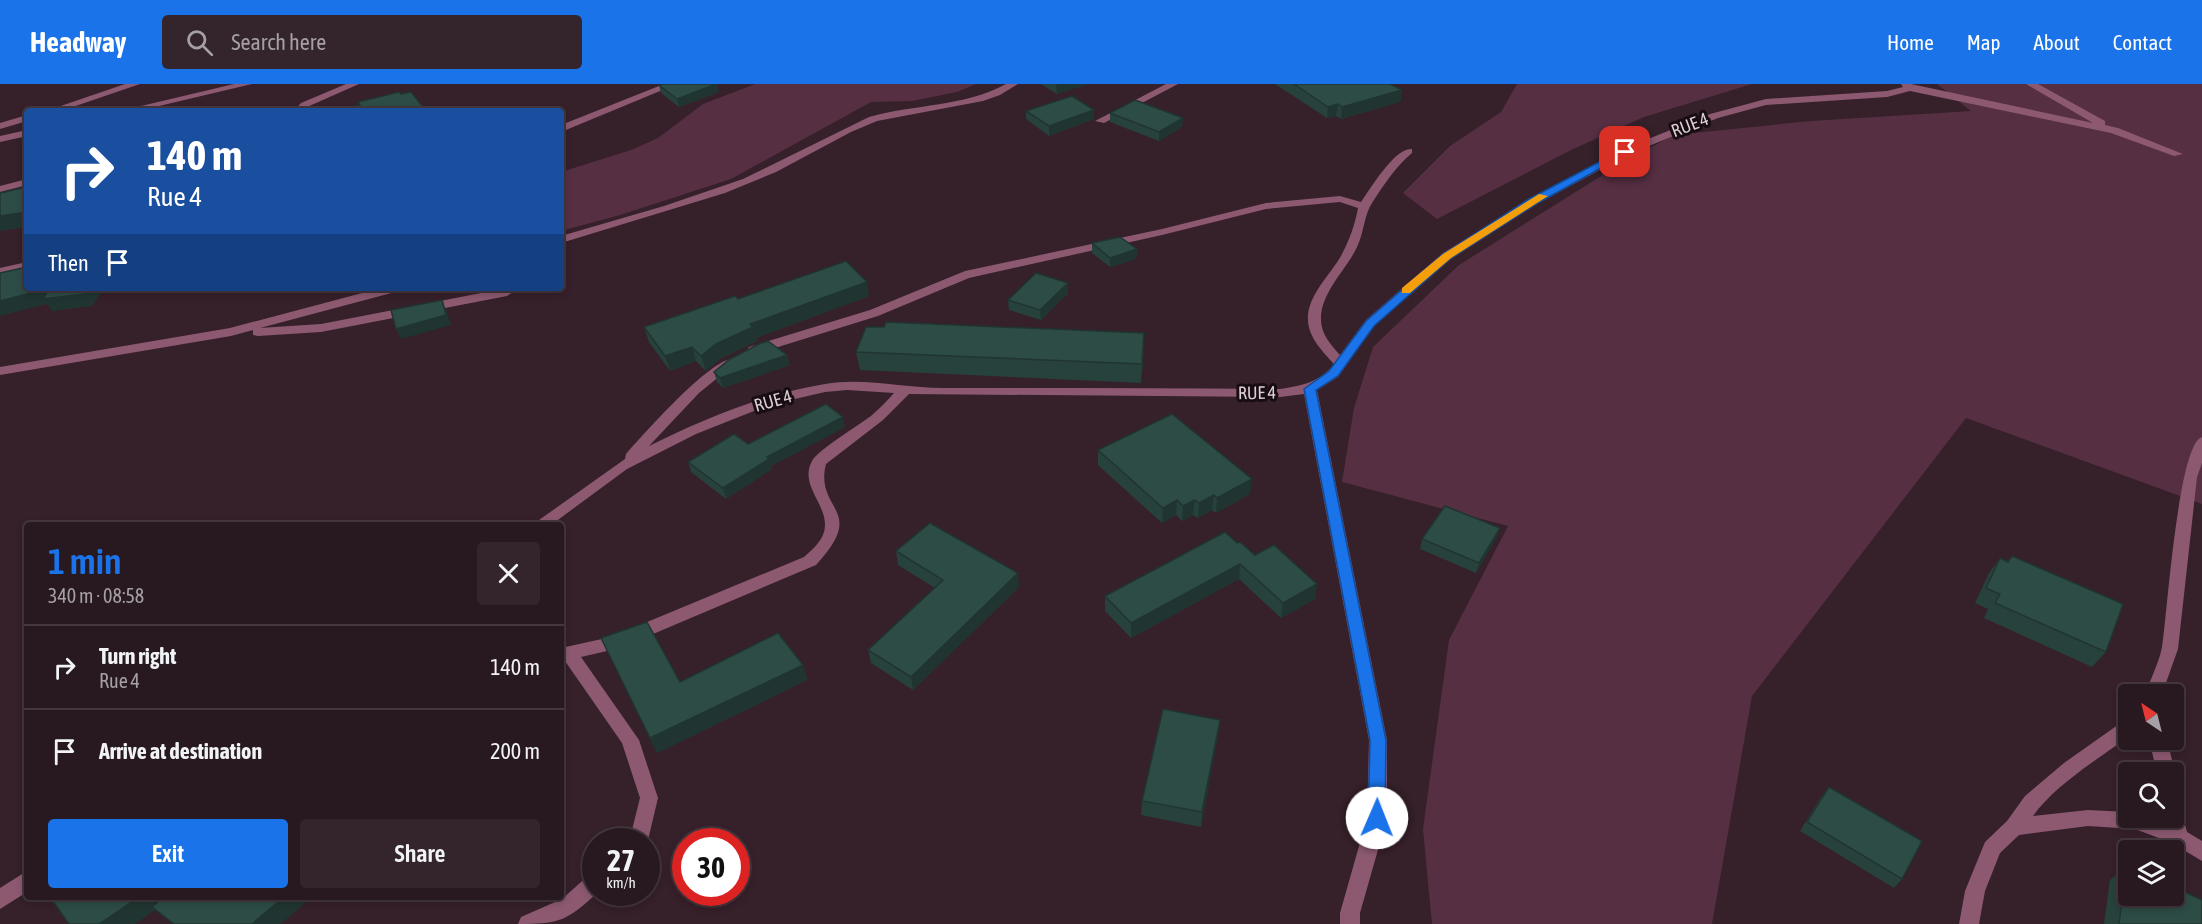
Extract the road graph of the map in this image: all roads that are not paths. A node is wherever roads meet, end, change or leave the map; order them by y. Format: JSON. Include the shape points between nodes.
{"nodes":[{"id":1,"x":135,"y":84,"type":"edge"},
{"id":2,"x":247,"y":84,"type":"edge"},
{"id":3,"x":354,"y":84,"type":"edge"},
{"id":4,"x":672,"y":84,"type":"edge"},
{"id":5,"x":1008,"y":84,"type":"edge"},
{"id":6,"x":1013,"y":84,"type":"edge"},
{"id":7,"x":1173,"y":84,"type":"edge"},
{"id":8,"x":2031,"y":84,"type":"edge"},
{"id":9,"x":1908,"y":86,"type":"edge"},
{"id":10,"x":999,"y":93,"type":"junction"},
{"id":11,"x":60,"y":108,"type":"edge"},
{"id":12,"x":139,"y":108,"type":"edge"},
{"id":13,"x":302,"y":108,"type":"edge"},
{"id":14,"x":24,"y":119,"type":"edge"},
{"id":15,"x":1100,"y":121,"type":"dead end"},
{"id":16,"x":0,"y":126,"type":"edge"},
{"id":17,"x":564,"y":128,"type":"edge"},
{"id":18,"x":2114,"y":130,"type":"junction"},
{"id":19,"x":24,"y":134,"type":"edge"},
{"id":20,"x":0,"y":139,"type":"edge"},
{"id":21,"x":1408,"y":151,"type":"dead end"},
{"id":22,"x":2178,"y":154,"type":"dead end"},
{"id":23,"x":24,"y":183,"type":"edge"},
{"id":24,"x":0,"y":189,"type":"edge"},
{"id":25,"x":1364,"y":206,"type":"junction"},
{"id":26,"x":564,"y":239,"type":"edge"},
{"id":27,"x":24,"y":267,"type":"edge"},
{"id":28,"x":0,"y":272,"type":"edge"},
{"id":29,"x":384,"y":291,"type":"edge"},
{"id":30,"x":507,"y":292,"type":"dead end"},
{"id":31,"x":231,"y":332,"type":"junction"},
{"id":32,"x":1340,"y":363,"type":"junction"},
{"id":33,"x":0,"y":371,"type":"edge"},
{"id":34,"x":1310,"y":389,"type":"junction"},
{"id":35,"x":905,"y":391,"type":"junction"},
{"id":36,"x":2202,"y":442,"type":"edge"},
{"id":37,"x":622,"y":466,"type":"junction"},
{"id":38,"x":544,"y":522,"type":"edge"},
{"id":39,"x":565,"y":654,"type":"edge"},
{"id":40,"x":2158,"y":684,"type":"edge"},
{"id":41,"x":2118,"y":735,"type":"edge"},
{"id":42,"x":2014,"y":826,"type":"junction"},
{"id":43,"x":642,"y":828,"type":"edge"},
{"id":44,"x":2177,"y":828,"type":"edge"},
{"id":45,"x":2179,"y":837,"type":"junction"},
{"id":46,"x":2202,"y":852,"type":"edge"},
{"id":47,"x":24,"y":882,"type":"edge"},
{"id":48,"x":582,"y":894,"type":"edge"},
{"id":49,"x":0,"y":900,"type":"edge"},
{"id":50,"x":528,"y":924,"type":"edge"},
{"id":51,"x":1350,"y":924,"type":"edge"},
{"id":52,"x":1969,"y":924,"type":"edge"}],
"edges":[{"from":1,"to":11,"type":"street"},
{"from":2,"to":12,"type":"street"},
{"from":3,"to":13,"type":"street"},
{"from":4,"to":17,"type":"street"},
{"from":5,"to":10,"type":"street"},
{"from":6,"to":10,"type":"street"},
{"from":7,"to":15,"type":"street"},
{"from":8,"to":18,"type":"street"},
{"from":9,"to":18,"type":"street"},
{"from":9,"to":32,"type":"street","name":"RUE 4","via":[[1902,92],[1887,94],[1766,102],[1714,116],[1625,152],[1533,202],[1447,256],[1370,323]]},
{"from":10,"to":26,"type":"street","via":[[869,120],[745,182]]},
{"from":14,"to":16,"type":"street"},
{"from":18,"to":22,"type":"street"},
{"from":19,"to":20,"type":"street"},
{"from":21,"to":25,"type":"street"},
{"from":23,"to":24,"type":"street"},
{"from":25,"to":32,"type":"street","via":[[1361,225],[1351,246],[1314,310],[1319,340]]},
{"from":25,"to":37,"type":"street","via":[[1340,200],[1266,206],[965,275],[874,313],[758,348],[726,364],[694,390]]},
{"from":27,"to":28,"type":"street"},
{"from":29,"to":31,"type":"street"},
{"from":30,"to":31,"type":"street","via":[[321,328]]},
{"from":31,"to":33,"type":"street"},
{"from":32,"to":34,"type":"street","name":"RUE 4","via":[[1333,374]]},
{"from":34,"to":35,"type":"street","name":"RUE 4","via":[[1280,393]]},
{"from":34,"to":51,"type":"street","via":[[1378,740],[1377,818]]},
{"from":35,"to":37,"type":"street","name":"RUE 4","via":[[847,386],[774,399],[710,422]]},
{"from":35,"to":39,"type":"street","via":[[819,462],[815,480],[834,524],[824,549],[810,561],[614,644]]},
{"from":36,"to":40,"type":"street","via":[[2190,477],[2170,650]]},
{"from":37,"to":38,"type":"street","name":"RUE 4"},
{"from":39,"to":43,"type":"street","via":[[630,740],[649,798]]},
{"from":41,"to":42,"type":"street","via":[[2032,802]]},
{"from":42,"to":45,"type":"street","via":[[2114,819],[2135,821]]},
{"from":42,"to":52,"type":"street","via":[[1992,848],[1975,891]]},
{"from":44,"to":45,"type":"street"},
{"from":45,"to":46,"type":"street"},
{"from":47,"to":49,"type":"street"},
{"from":48,"to":50,"type":"street","via":[[569,906]]}]}
